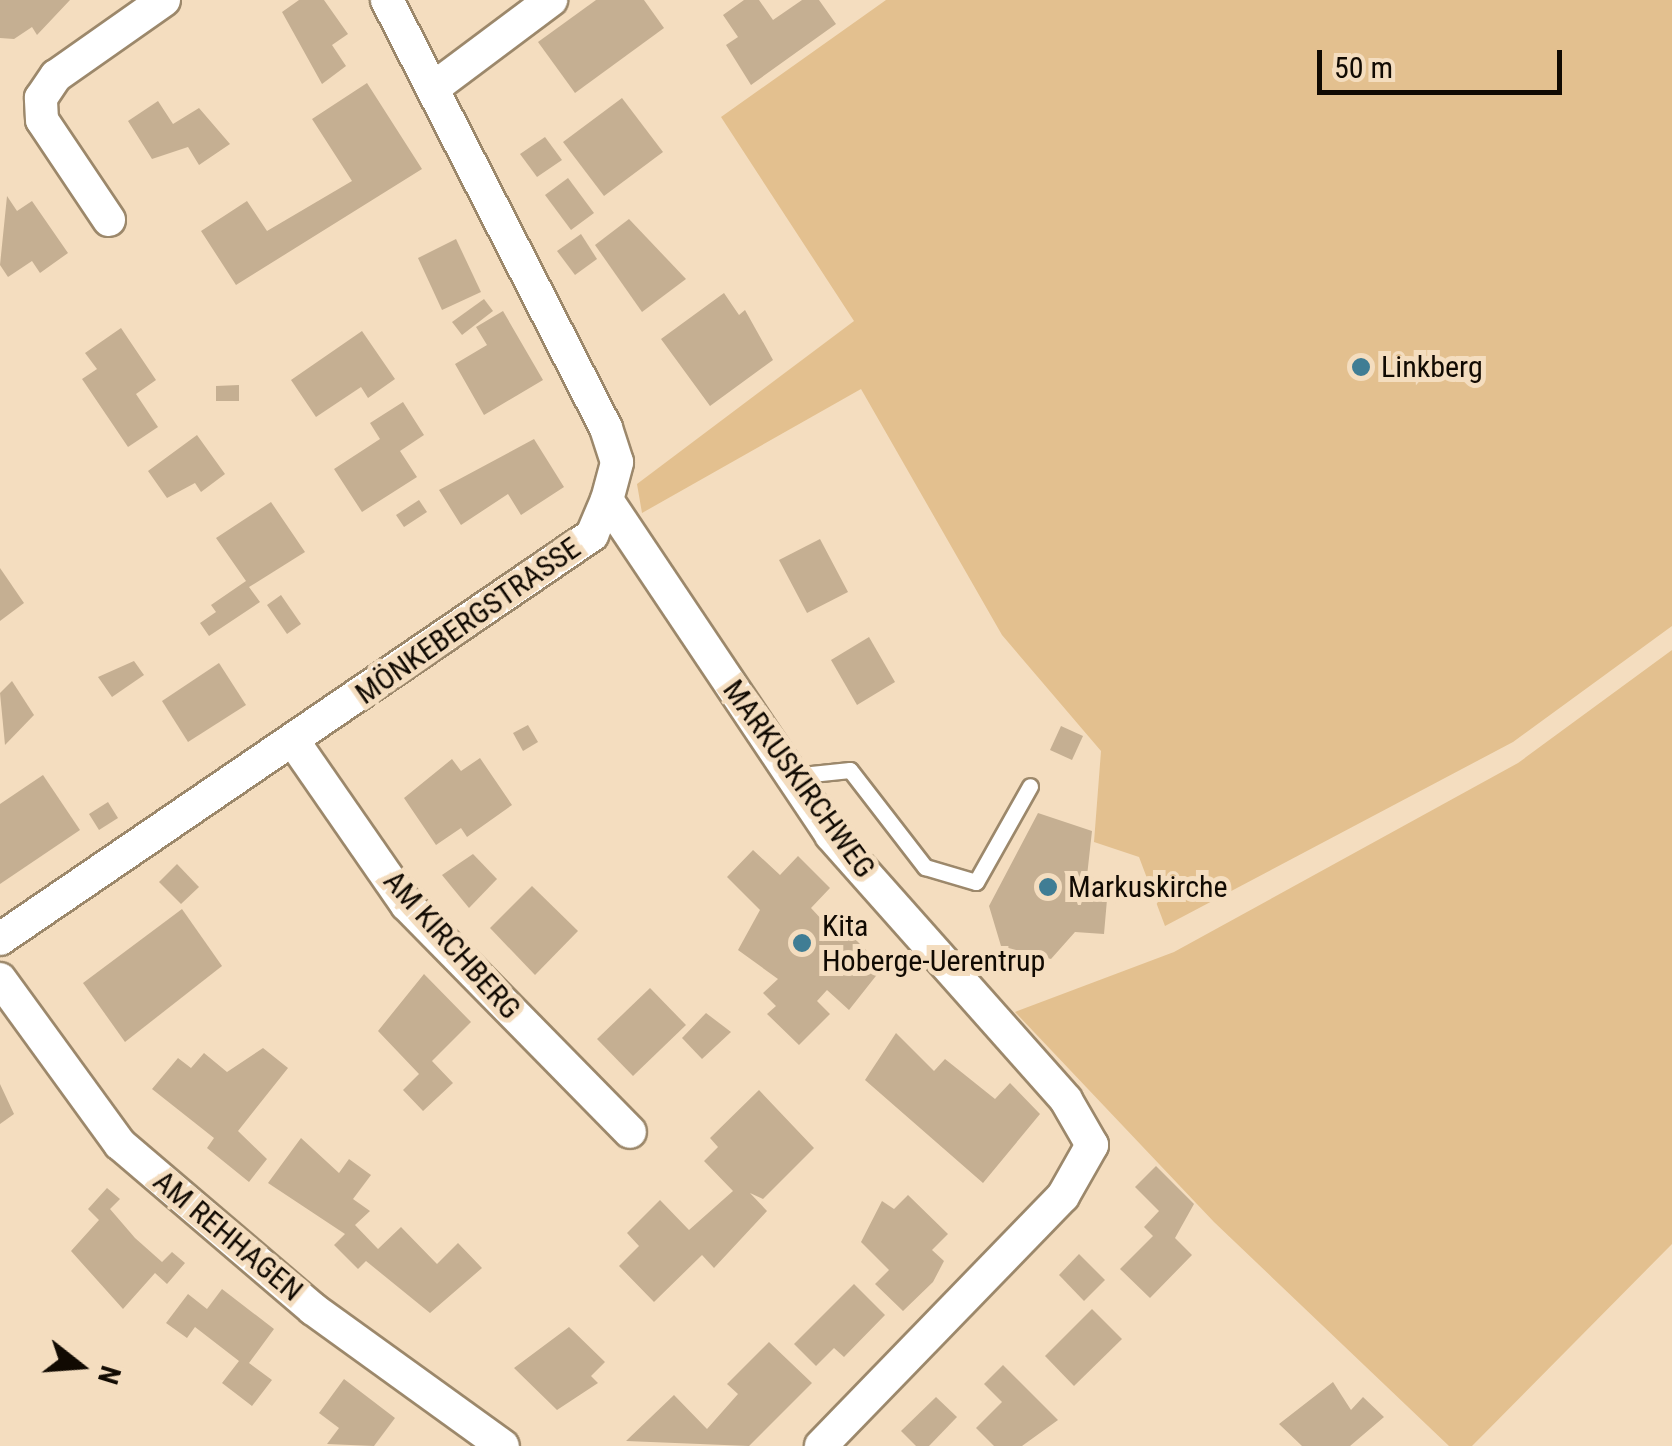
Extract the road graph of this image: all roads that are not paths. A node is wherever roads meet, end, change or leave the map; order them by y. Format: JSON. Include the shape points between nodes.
{"nodes":[{"id":1,"x":164,"y":0,"type":"edge"},
{"id":2,"x":388,"y":0,"type":"edge"},
{"id":3,"x":551,"y":0,"type":"edge"},
{"id":4,"x":436,"y":86,"type":"junction"},
{"id":5,"x":109,"y":220,"type":"dead end"},
{"id":6,"x":607,"y":500,"type":"junction"},
{"id":7,"x":294,"y":742,"type":"junction"},
{"id":8,"x":792,"y":776,"type":"junction"},
{"id":9,"x":1030,"y":786,"type":"dead end"},
{"id":10,"x":0,"y":938,"type":"edge"},
{"id":11,"x":0,"y":979,"type":"edge"},
{"id":12,"x":630,"y":1132,"type":"dead end"},
{"id":13,"x":503,"y":1446,"type":"edge"},
{"id":14,"x":821,"y":1446,"type":"edge"}],
"edges":[{"from":1,"to":5,"type":"street","via":[[56,76],[40,98],[42,120]]},
{"from":2,"to":4,"type":"street","name":"MÖNKEBERGSTRASSE"},
{"from":3,"to":4,"type":"street"},
{"from":4,"to":6,"type":"street","name":"MÖNKEBERGSTRASSE","via":[[606,428],[617,462]]},
{"from":6,"to":7,"type":"street","name":"MÖNKEBERGSTRASSE","via":[[592,535]]},
{"from":6,"to":8,"type":"street","name":"MARKUSKIRCHWEG"},
{"from":7,"to":10,"type":"street","name":"MÖNKEBERGSTRASSE"},
{"from":7,"to":12,"type":"street","name":"AM KIRCHBERG","via":[[408,905]]},
{"from":8,"to":9,"type":"lane","via":[[850,770],[925,867],[976,882]]},
{"from":8,"to":14,"type":"street","name":"MARKUSKIRCHWEG","via":[[831,835],[1066,1100],[1092,1145],[1064,1196]]},
{"from":11,"to":13,"type":"street","name":"AM REHHAGEN","via":[[120,1144],[313,1309]]}]}
